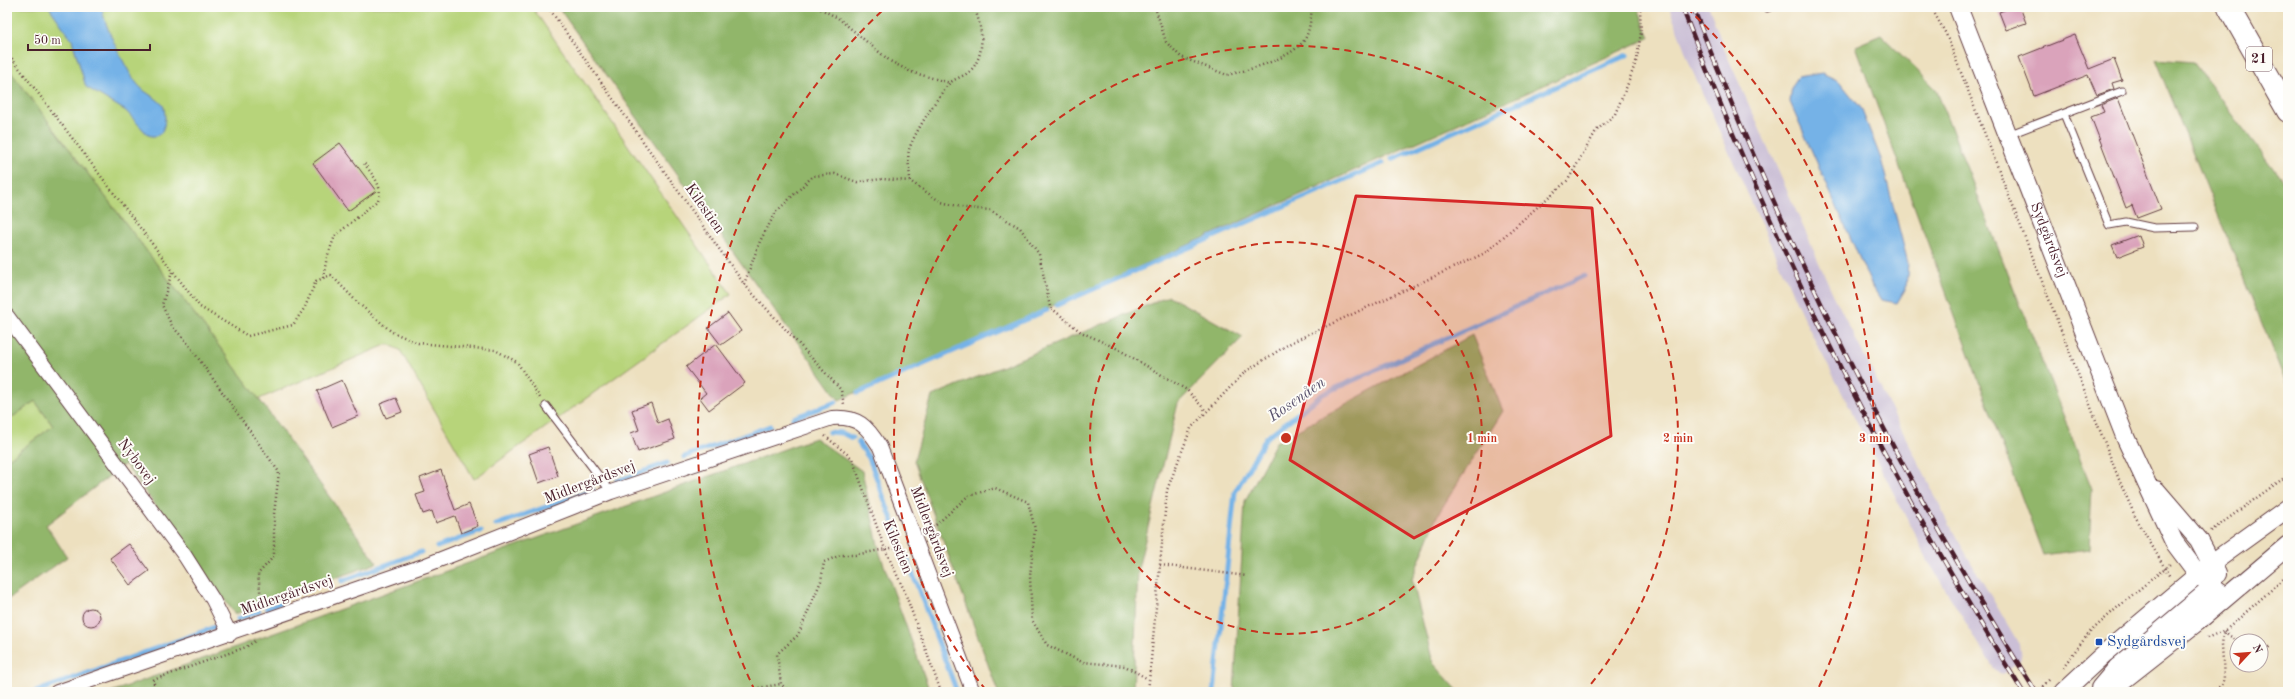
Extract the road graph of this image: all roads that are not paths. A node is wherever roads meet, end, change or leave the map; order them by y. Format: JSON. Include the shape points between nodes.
{"nodes":[{"id":1,"x":1958,"y":7,"type":"edge"},
{"id":2,"x":2229,"y":7,"type":"edge"},
{"id":3,"x":2122,"y":91,"type":"dead end"},
{"id":4,"x":2288,"y":111,"type":"edge"},
{"id":5,"x":2064,"y":114,"type":"junction"},
{"id":6,"x":2008,"y":135,"type":"junction"},
{"id":7,"x":2195,"y":227,"type":"dead end"},
{"id":8,"x":7,"y":316,"type":"edge"},
{"id":9,"x":546,"y":406,"type":"road end"},
{"id":10,"x":2141,"y":473,"type":"junction"},
{"id":11,"x":611,"y":492,"type":"junction"},
{"id":12,"x":2288,"y":508,"type":"edge"},
{"id":13,"x":2288,"y":545,"type":"edge"},
{"id":14,"x":2212,"y":563,"type":"junction"},
{"id":15,"x":2198,"y":574,"type":"junction"},
{"id":16,"x":2219,"y":593,"type":"junction"},
{"id":17,"x":230,"y":634,"type":"junction"},
{"id":18,"x":57,"y":692,"type":"edge"},
{"id":19,"x":973,"y":692,"type":"edge"},
{"id":20,"x":2063,"y":692,"type":"edge"},
{"id":21,"x":2097,"y":692,"type":"edge"},
{"id":22,"x":2108,"y":692,"type":"edge"}],
"edges":[{"from":1,"to":6,"type":"street","name":"Sydgårdsvej"},
{"from":2,"to":4,"type":"highway","number":"21"},
{"from":3,"to":5,"type":"lane"},
{"from":5,"to":6,"type":"lane"},
{"from":5,"to":7,"type":"lane","via":[[2109,226],[2126,222],[2154,228]]},
{"from":6,"to":10,"type":"street","name":"Sydgårdsvej"},
{"from":8,"to":17,"type":"street","name":"Nybovej","via":[[185,556],[214,600]]},
{"from":9,"to":11,"type":"lane"},
{"from":10,"to":14,"type":"street","name":"Sydgårdsvej","via":[[2199,540]]},
{"from":10,"to":15,"type":"street","name":"Sydgårdsvej","via":[[2174,542]]},
{"from":11,"to":17,"type":"street","name":"Midlergårdsvej","via":[[426,565]]},
{"from":11,"to":19,"type":"street","name":"Midlergårdsvej","via":[[832,418],[847,417],[857,421],[871,432],[880,447]]},
{"from":12,"to":14,"type":"street"},
{"from":13,"to":16,"type":"street"},
{"from":14,"to":15,"type":"street"},
{"from":14,"to":16,"type":"street","name":"Sydgårdsvej"},
{"from":15,"to":16,"type":"street","name":"Sydgårdsvej"},
{"from":15,"to":20,"type":"street"},
{"from":16,"to":21,"type":"street","via":[[2117,668]]},
{"from":16,"to":22,"type":"street","via":[[2197,622]]},
{"from":17,"to":18,"type":"street","name":"Midlergårdsvej"}]}
